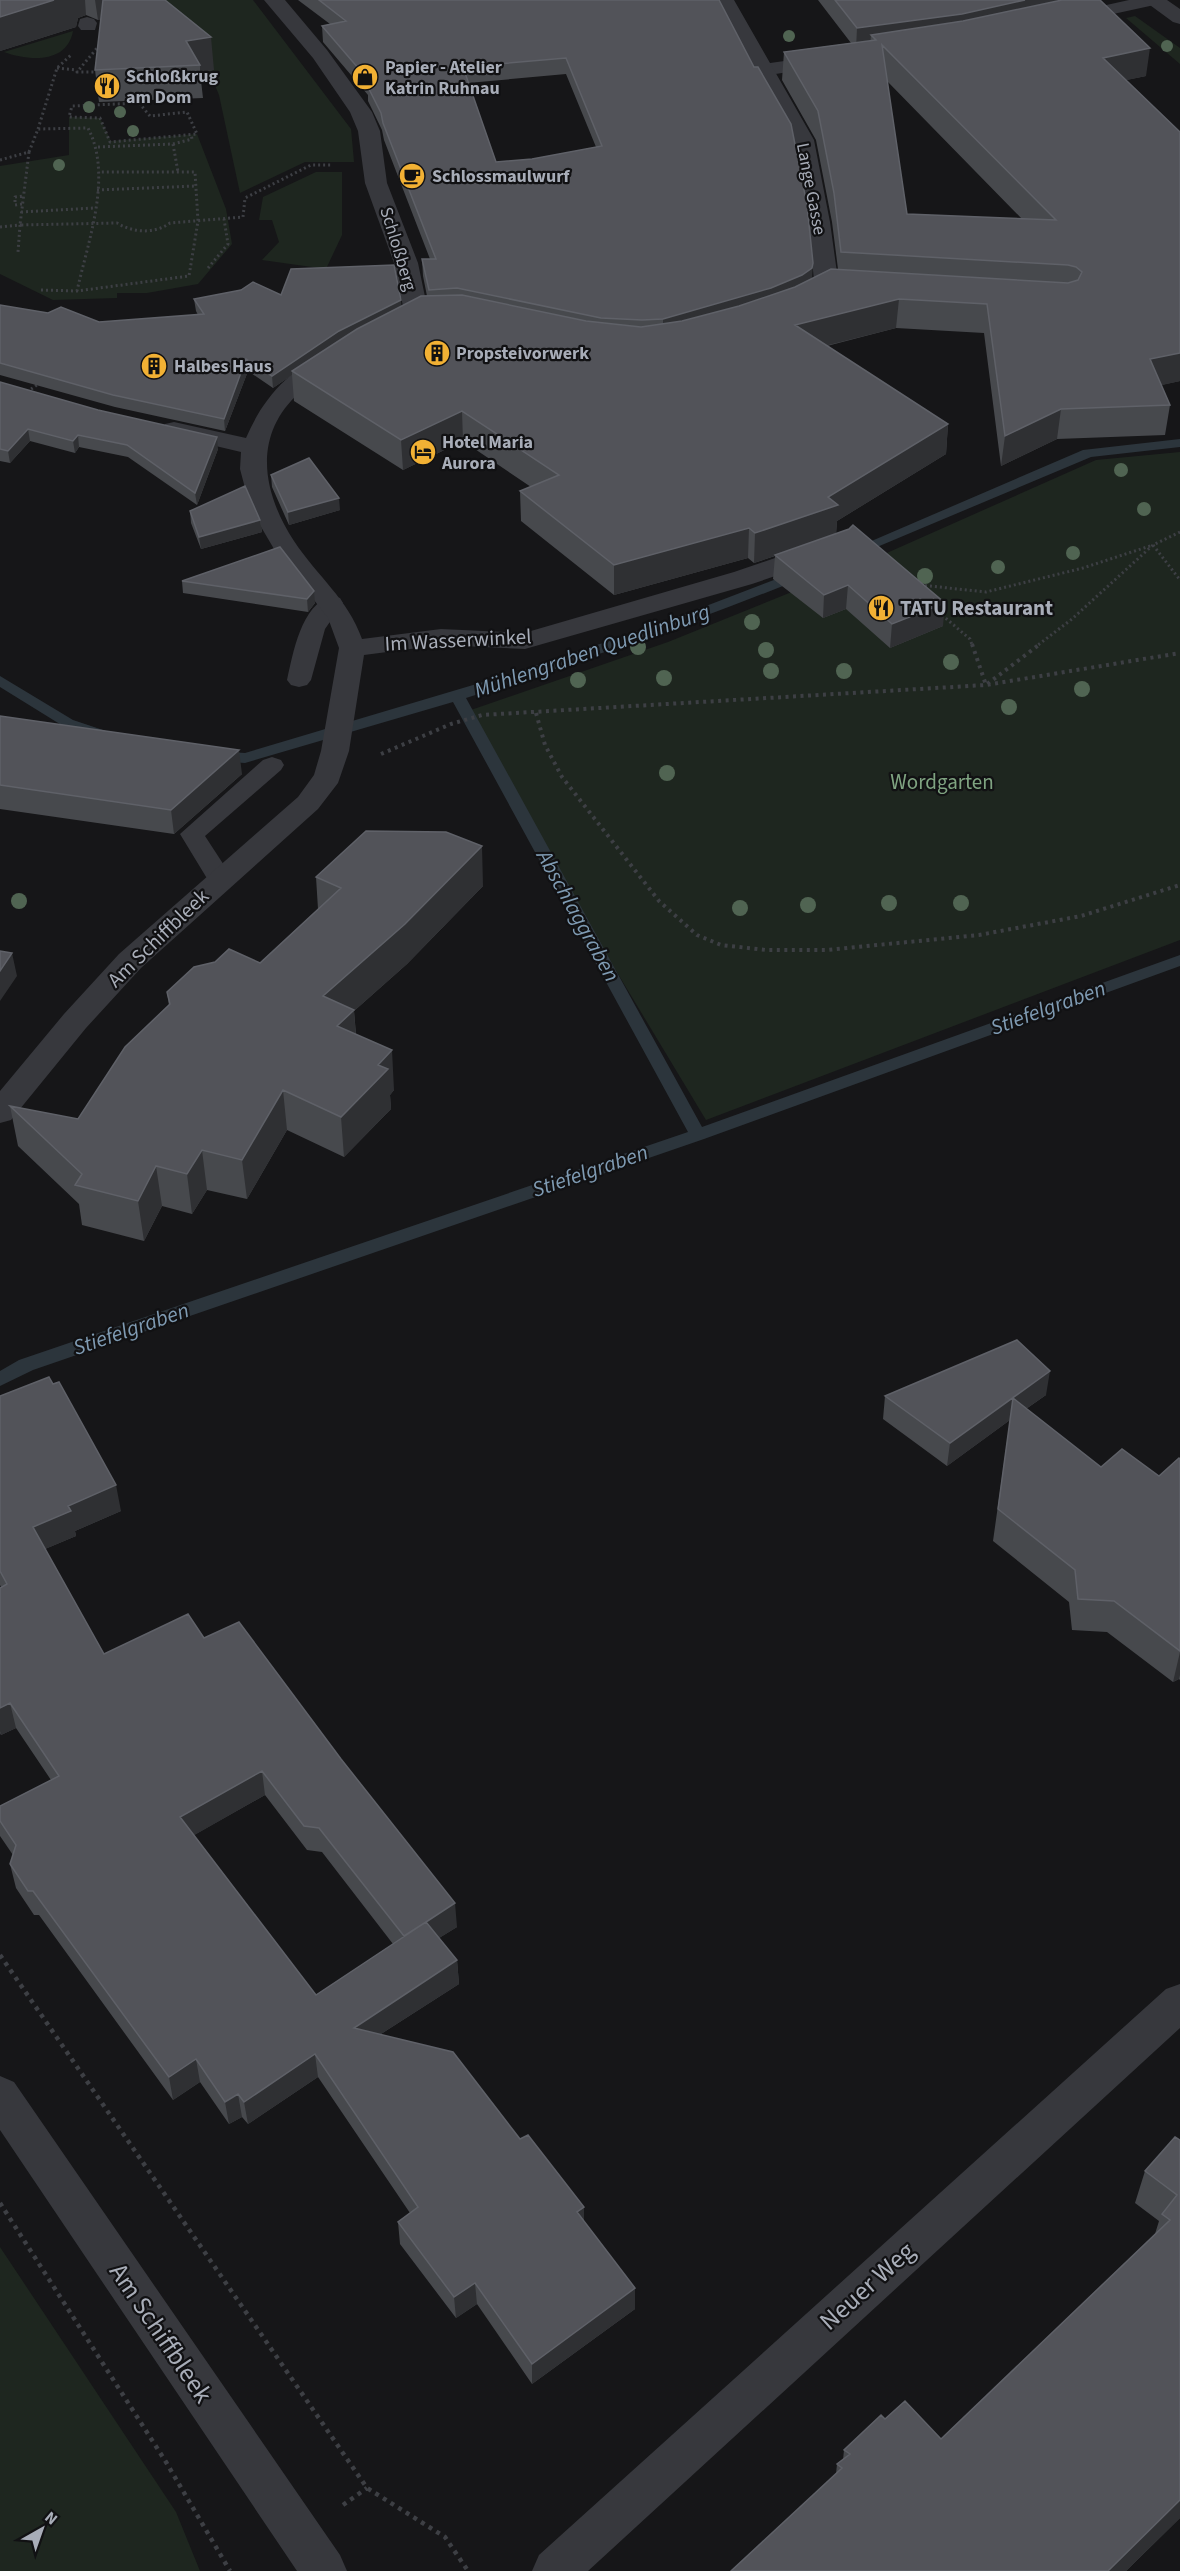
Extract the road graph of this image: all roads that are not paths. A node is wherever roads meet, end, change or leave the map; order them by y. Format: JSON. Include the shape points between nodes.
{"nodes":[{"id":1,"x":274,"y":0,"type":"edge"},
{"id":2,"x":724,"y":0,"type":"edge"},
{"id":3,"x":1153,"y":0,"type":"edge"},
{"id":4,"x":1180,"y":18,"type":"edge"},
{"id":5,"x":1051,"y":22,"type":"edge"},
{"id":6,"x":832,"y":60,"type":"edge"},
{"id":7,"x":763,"y":70,"type":"junction"},
{"id":8,"x":779,"y":312,"type":"edge"},
{"id":9,"x":416,"y":318,"type":"edge"},
{"id":10,"x":349,"y":350,"type":"edge"},
{"id":11,"x":153,"y":425,"type":"edge"},
{"id":12,"x":254,"y":447,"type":"junction"},
{"id":13,"x":838,"y":545,"type":"edge"},
{"id":14,"x":332,"y":603,"type":"junction"},
{"id":15,"x":352,"y":648,"type":"junction"},
{"id":16,"x":299,"y":680,"type":"dead end"},
{"id":17,"x":272,"y":765,"type":"dead end"},
{"id":18,"x":220,"y":879,"type":"junction"},
{"id":19,"x":0,"y":1112,"type":"edge"},
{"id":20,"x":1180,"y":2002,"type":"edge"},
{"id":21,"x":0,"y":2095,"type":"edge"},
{"id":22,"x":324,"y":2571,"type":"edge"},
{"id":23,"x":555,"y":2571,"type":"edge"}],
"edges":[{"from":1,"to":9,"type":"street","name":"Schloßberg","via":[[328,64],[365,122],[376,183],[406,263]]},
{"from":2,"to":7,"type":"street","name":"Lange Gasse"},
{"from":3,"to":4,"type":"street"},
{"from":3,"to":5,"type":"lane"},
{"from":6,"to":7,"type":"lane"},
{"from":7,"to":8,"type":"street","name":"Lange Gasse","via":[[803,140],[826,280],[835,290]]},
{"from":10,"to":12,"type":"street","via":[[285,393],[267,416]]},
{"from":11,"to":12,"type":"street"},
{"from":12,"to":14,"type":"street","via":[[257,485],[278,537]]},
{"from":13,"to":15,"type":"street","name":"Im Wasserwinkel","via":[[743,578],[525,641],[441,637]]},
{"from":14,"to":15,"type":"street"},
{"from":14,"to":16,"type":"lane","via":[[318,615],[309,635]]},
{"from":15,"to":18,"type":"street","name":"Am Schiffbleek","via":[[332,764],[308,803]]},
{"from":17,"to":18,"type":"lane","via":[[192,834]]},
{"from":18,"to":19,"type":"street","name":"Am Schiffbleek","via":[[130,961]]},
{"from":20,"to":23,"type":"street","name":"Neuer Weg"},
{"from":21,"to":22,"type":"street","name":"Am Schiffbleek"}]}
